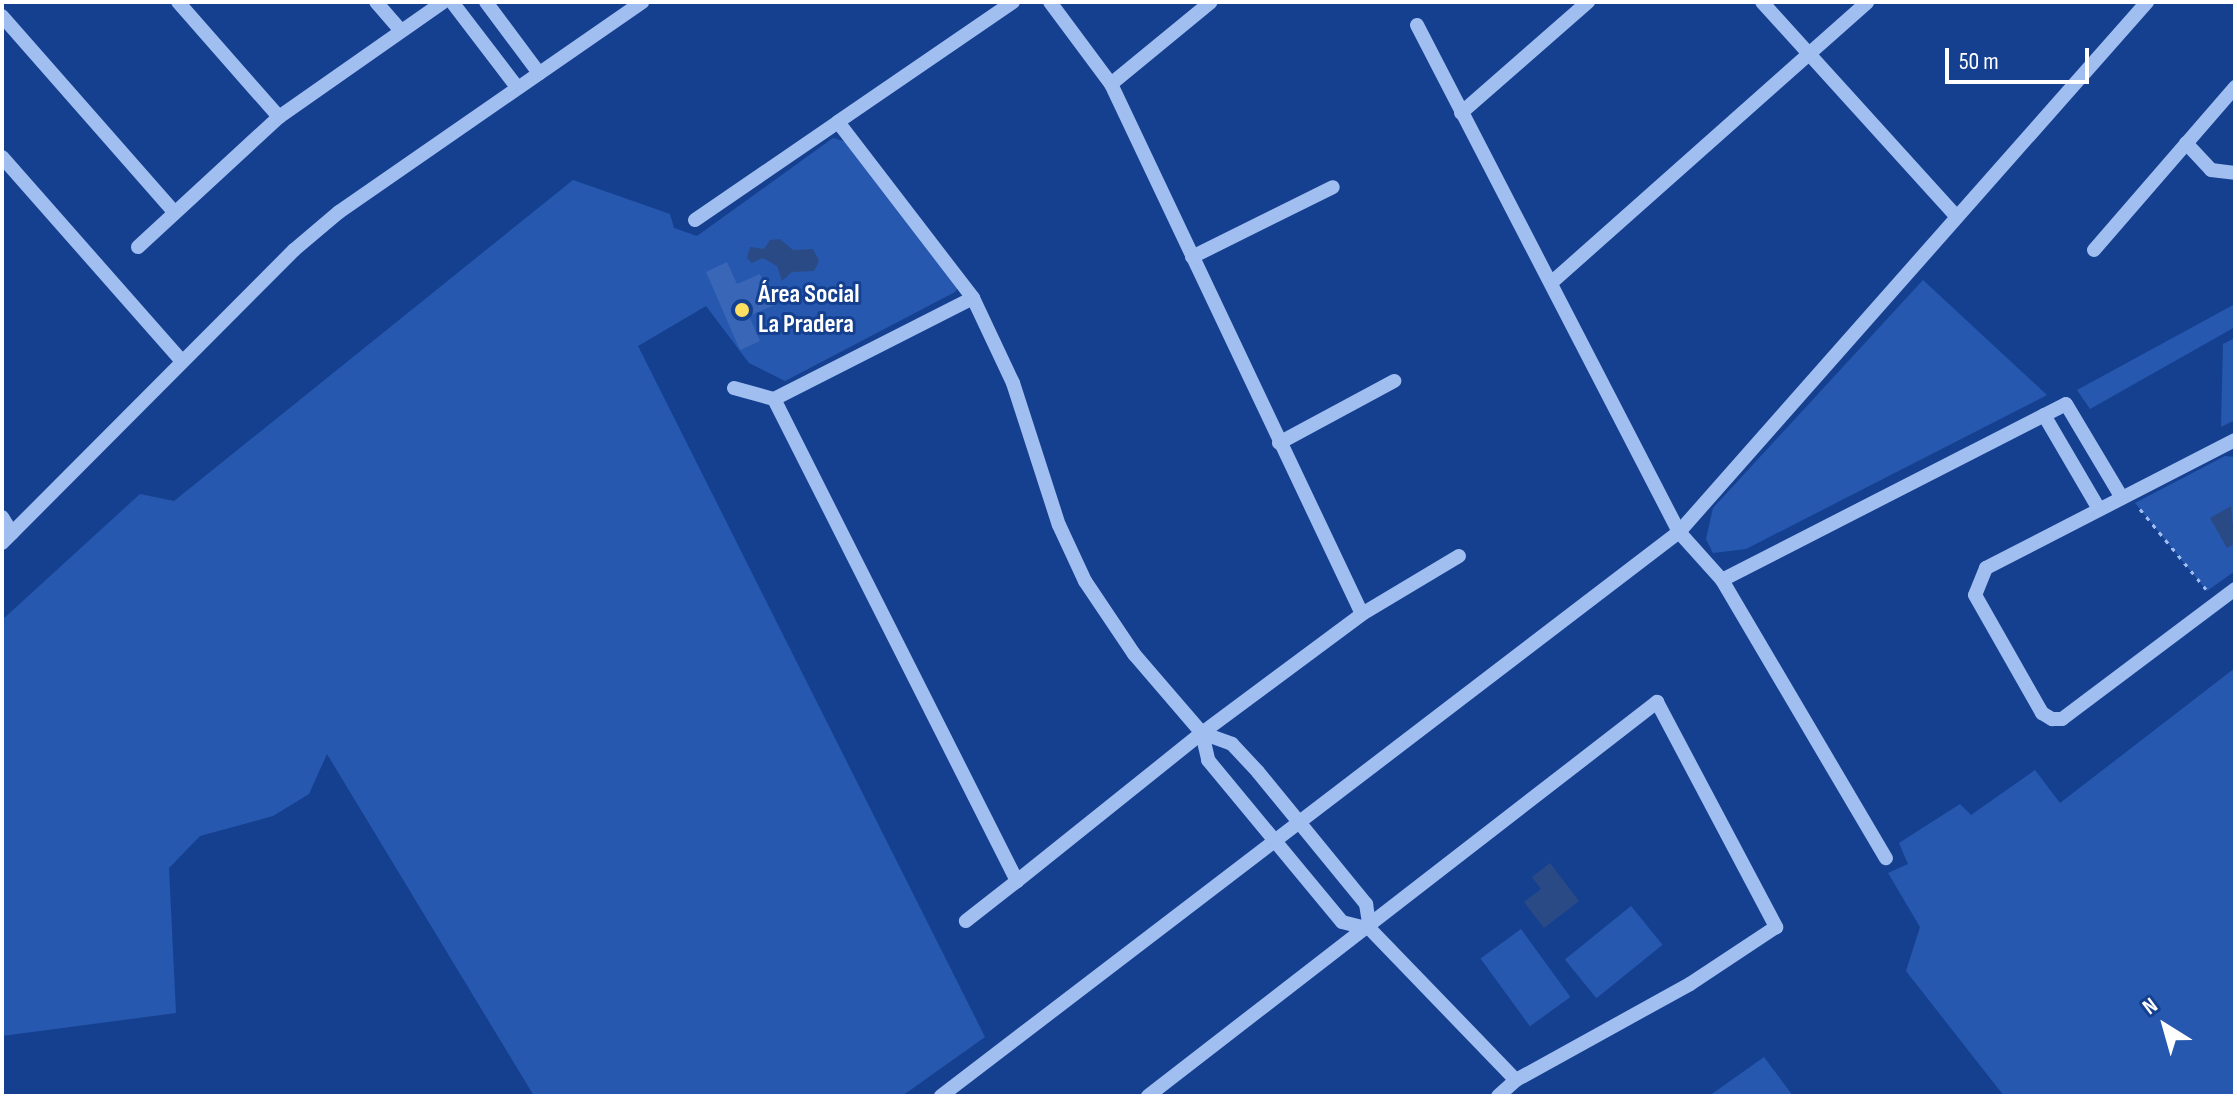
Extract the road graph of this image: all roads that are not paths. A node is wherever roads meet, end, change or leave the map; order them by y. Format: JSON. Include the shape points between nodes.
{"nodes":[{"id":1,"x":178,"y":2,"type":"edge"},
{"id":2,"x":376,"y":2,"type":"edge"},
{"id":3,"x":443,"y":2,"type":"edge"},
{"id":4,"x":452,"y":2,"type":"edge"},
{"id":5,"x":486,"y":2,"type":"edge"},
{"id":6,"x":642,"y":2,"type":"edge"},
{"id":7,"x":1013,"y":2,"type":"edge"},
{"id":8,"x":1050,"y":2,"type":"edge"},
{"id":9,"x":1211,"y":2,"type":"edge"},
{"id":10,"x":1588,"y":2,"type":"edge"},
{"id":11,"x":1762,"y":2,"type":"edge"},
{"id":12,"x":1867,"y":2,"type":"edge"},
{"id":13,"x":2147,"y":2,"type":"edge"},
{"id":14,"x":2,"y":16,"type":"edge"},
{"id":15,"x":1417,"y":25,"type":"dead end"},
{"id":16,"x":399,"y":28,"type":"junction"},
{"id":17,"x":1808,"y":56,"type":"junction"},
{"id":18,"x":539,"y":73,"type":"junction"},
{"id":19,"x":1111,"y":84,"type":"junction"},
{"id":20,"x":517,"y":87,"type":"junction"},
{"id":21,"x":2235,"y":87,"type":"edge"},
{"id":22,"x":1461,"y":113,"type":"junction"},
{"id":23,"x":279,"y":117,"type":"junction"},
{"id":24,"x":838,"y":122,"type":"junction"},
{"id":25,"x":2186,"y":143,"type":"junction"},
{"id":26,"x":2,"y":157,"type":"edge"},
{"id":27,"x":2235,"y":173,"type":"edge"},
{"id":28,"x":1333,"y":187,"type":"dead end"},
{"id":29,"x":174,"y":212,"type":"junction"},
{"id":30,"x":1956,"y":216,"type":"junction"},
{"id":31,"x":695,"y":220,"type":"dead end"},
{"id":32,"x":138,"y":247,"type":"dead end"},
{"id":33,"x":2094,"y":250,"type":"dead end"},
{"id":34,"x":1192,"y":257,"type":"junction"},
{"id":35,"x":1551,"y":283,"type":"junction"},
{"id":36,"x":973,"y":298,"type":"junction"},
{"id":37,"x":182,"y":361,"type":"junction"},
{"id":38,"x":1394,"y":381,"type":"dead end"},
{"id":39,"x":734,"y":388,"type":"dead end"},
{"id":40,"x":774,"y":399,"type":"junction"},
{"id":41,"x":2044,"y":415,"type":"junction"},
{"id":42,"x":2235,"y":440,"type":"edge"},
{"id":43,"x":1279,"y":443,"type":"junction"},
{"id":44,"x":2128,"y":500,"type":"junction"},
{"id":45,"x":2099,"y":509,"type":"junction"},
{"id":46,"x":2,"y":517,"type":"edge"},
{"id":47,"x":1679,"y":532,"type":"junction"},
{"id":48,"x":7,"y":538,"type":"edge"},
{"id":49,"x":1459,"y":556,"type":"dead end"},
{"id":50,"x":1722,"y":580,"type":"junction"},
{"id":51,"x":2235,"y":589,"type":"edge"},
{"id":52,"x":1362,"y":614,"type":"junction"},
{"id":53,"x":1202,"y":733,"type":"junction"},
{"id":54,"x":1298,"y":821,"type":"junction"},
{"id":55,"x":1272,"y":842,"type":"junction"},
{"id":56,"x":1886,"y":858,"type":"dead end"},
{"id":57,"x":1017,"y":881,"type":"junction"},
{"id":58,"x":966,"y":921,"type":"dead end"},
{"id":59,"x":1370,"y":929,"type":"junction"},
{"id":60,"x":1516,"y":1080,"type":"junction"},
{"id":61,"x":941,"y":1096,"type":"edge"},
{"id":62,"x":1148,"y":1096,"type":"edge"},
{"id":63,"x":1498,"y":1096,"type":"edge"}],
"edges":[{"from":1,"to":23,"type":"street"},
{"from":2,"to":16,"type":"street"},
{"from":3,"to":16,"type":"street"},
{"from":4,"to":20,"type":"street"},
{"from":5,"to":18,"type":"street"},
{"from":6,"to":18,"type":"street"},
{"from":7,"to":24,"type":"street"},
{"from":8,"to":19,"type":"street"},
{"from":9,"to":19,"type":"street"},
{"from":10,"to":22,"type":"street"},
{"from":11,"to":17,"type":"street"},
{"from":12,"to":17,"type":"street"},
{"from":13,"to":30,"type":"street"},
{"from":14,"to":29,"type":"street"},
{"from":15,"to":22,"type":"street"},
{"from":16,"to":23,"type":"street"},
{"from":17,"to":30,"type":"street"},
{"from":17,"to":35,"type":"street"},
{"from":18,"to":20,"type":"street"},
{"from":19,"to":34,"type":"street"},
{"from":20,"to":37,"type":"street","via":[[339,212]]},
{"from":21,"to":25,"type":"street"},
{"from":22,"to":35,"type":"street"},
{"from":23,"to":29,"type":"street"},
{"from":24,"to":31,"type":"street"},
{"from":24,"to":36,"type":"street"},
{"from":25,"to":27,"type":"street","via":[[2211,170]]},
{"from":25,"to":33,"type":"street"},
{"from":26,"to":37,"type":"street"},
{"from":28,"to":34,"type":"street"},
{"from":29,"to":32,"type":"street"},
{"from":30,"to":47,"type":"street"},
{"from":34,"to":43,"type":"street"},
{"from":35,"to":47,"type":"street"},
{"from":36,"to":40,"type":"street"},
{"from":36,"to":53,"type":"street","via":[[1013,383],[1059,525],[1085,581],[1134,654]]},
{"from":37,"to":48,"type":"street"},
{"from":38,"to":43,"type":"street"},
{"from":39,"to":40,"type":"street"},
{"from":40,"to":57,"type":"street"},
{"from":41,"to":44,"type":"street","via":[[2066,404]]},
{"from":41,"to":45,"type":"street"},
{"from":41,"to":50,"type":"street"},
{"from":42,"to":44,"type":"street"},
{"from":43,"to":52,"type":"street"},
{"from":44,"to":45,"type":"street"},
{"from":45,"to":51,"type":"street","via":[[1986,568],[1976,585],[1975,595],[2047,717],[2062,719]]},
{"from":46,"to":48,"type":"street"},
{"from":47,"to":50,"type":"street"},
{"from":47,"to":54,"type":"street"},
{"from":49,"to":52,"type":"street"},
{"from":50,"to":56,"type":"street"},
{"from":52,"to":53,"type":"street"},
{"from":53,"to":54,"type":"street","via":[[1232,744]]},
{"from":53,"to":55,"type":"street","via":[[1208,760]]},
{"from":53,"to":57,"type":"street"},
{"from":54,"to":55,"type":"street"},
{"from":54,"to":59,"type":"street","via":[[1366,904]]},
{"from":55,"to":59,"type":"street","via":[[1342,922]]},
{"from":55,"to":61,"type":"street"},
{"from":57,"to":58,"type":"street"},
{"from":59,"to":60,"type":"street"},
{"from":59,"to":60,"type":"street","via":[[1657,702],[1776,927],[1690,984]]},
{"from":59,"to":62,"type":"street"},
{"from":60,"to":63,"type":"street"}]}
